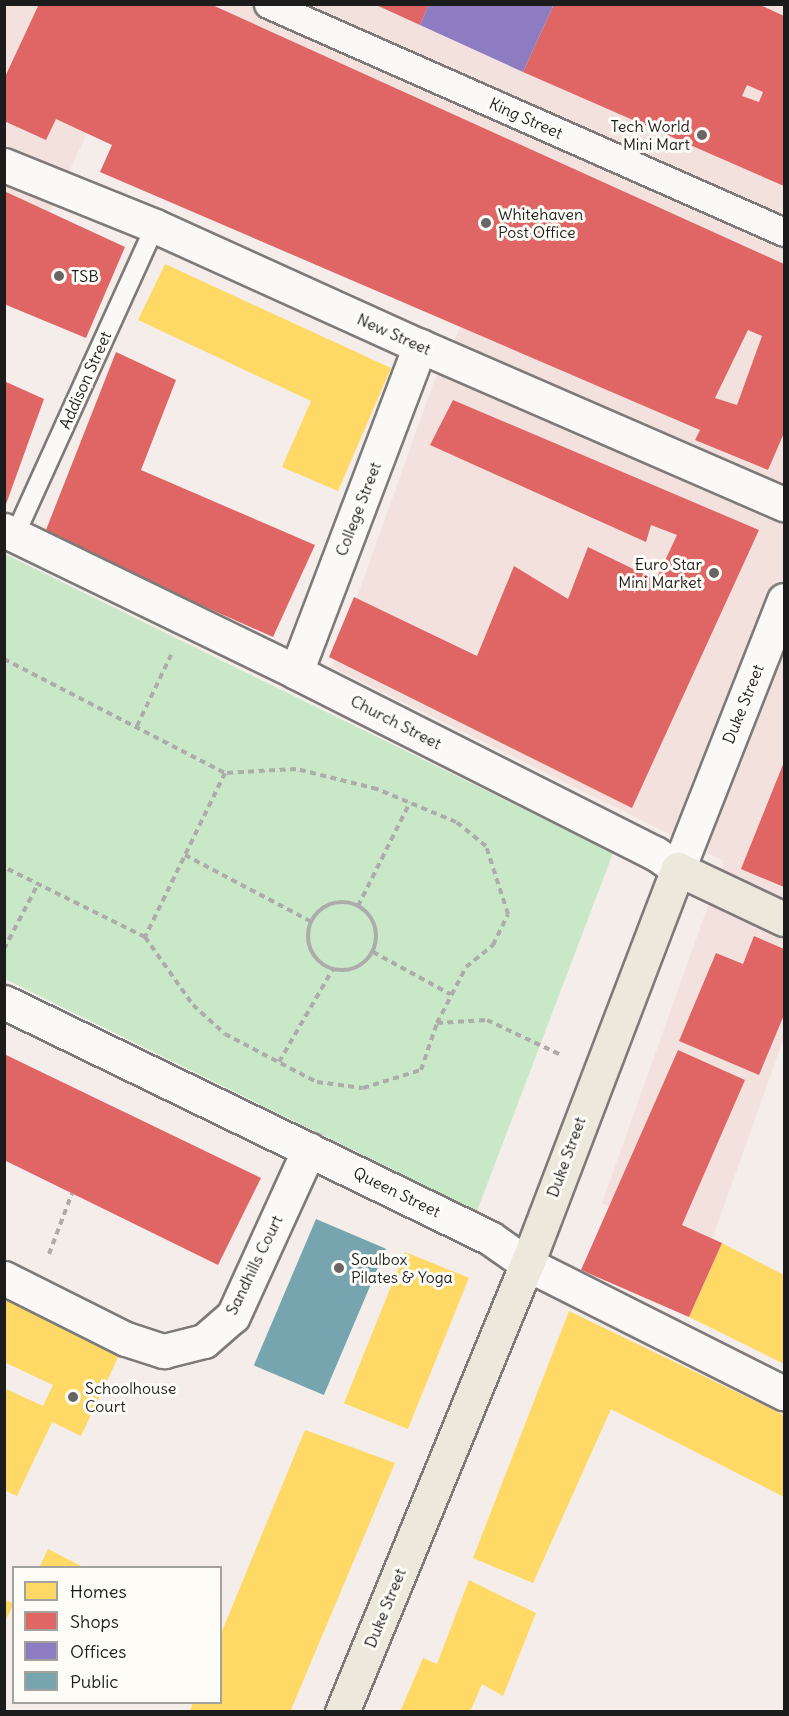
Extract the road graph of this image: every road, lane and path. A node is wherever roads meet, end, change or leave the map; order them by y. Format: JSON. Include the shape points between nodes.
{"nodes":[{"id":1,"x":268,"y":4,"type":"edge"},
{"id":2,"x":4,"y":165,"type":"edge"},
{"id":3,"x":155,"y":226,"type":"junction"},
{"id":4,"x":784,"y":232,"type":"edge"},
{"id":5,"x":420,"y":346,"type":"junction"},
{"id":6,"x":784,"y":504,"type":"edge"},
{"id":7,"x":10,"y":533,"type":"edge"},
{"id":8,"x":784,"y":600,"type":"edge"},
{"id":9,"x":188,"y":619,"type":"junction"},
{"id":10,"x":4,"y":659,"type":"edge"},
{"id":11,"x":296,"y":672,"type":"junction"},
{"id":12,"x":137,"y":726,"type":"junction"},
{"id":13,"x":225,"y":773,"type":"junction"},
{"id":14,"x":410,"y":802,"type":"junction"},
{"id":15,"x":185,"y":855,"type":"junction"},
{"id":16,"x":4,"y":867,"type":"edge"},
{"id":17,"x":678,"y":869,"type":"junction"},
{"id":18,"x":38,"y":884,"type":"junction"},
{"id":19,"x":358,"y":906,"type":"junction"},
{"id":20,"x":784,"y":920,"type":"edge"},
{"id":21,"x":312,"y":922,"type":"junction"},
{"id":22,"x":145,"y":937,"type":"junction"},
{"id":23,"x":4,"y":949,"type":"edge"},
{"id":24,"x":373,"y":952,"type":"junction"},
{"id":25,"x":333,"y":969,"type":"junction"},
{"id":26,"x":450,"y":994,"type":"junction"},
{"id":27,"x":4,"y":1002,"type":"edge"},
{"id":28,"x":437,"y":1023,"type":"junction"},
{"id":29,"x":279,"y":1062,"type":"junction"},
{"id":30,"x":598,"y":1070,"type":"junction"},
{"id":31,"x":309,"y":1149,"type":"junction"},
{"id":32,"x":72,"y":1193,"type":"dead end"},
{"id":33,"x":527,"y":1263,"type":"junction"},
{"id":34,"x":4,"y":1278,"type":"edge"},
{"id":35,"x":34,"y":1293,"type":"junction"},
{"id":36,"x":784,"y":1393,"type":"edge"},
{"id":37,"x":342,"y":1712,"type":"edge"}],
"edges":[{"from":1,"to":4,"type":"street","name":"King Street"},
{"from":2,"to":3,"type":"street","name":"New Street"},
{"from":3,"to":5,"type":"street","name":"New Street"},
{"from":3,"to":7,"type":"lane","name":"Addison Street"},
{"from":5,"to":6,"type":"street","name":"New Street"},
{"from":5,"to":11,"type":"street","name":"College Street"},
{"from":7,"to":9,"type":"street","name":"Church Street"},
{"from":8,"to":17,"type":"street","name":"Duke Street"},
{"from":9,"to":11,"type":"street","name":"Church Street"},
{"from":9,"to":12,"type":"path"},
{"from":10,"to":12,"type":"path"},
{"from":11,"to":17,"type":"street","name":"Church Street","via":[[655,853]]},
{"from":12,"to":13,"type":"path"},
{"from":13,"to":14,"type":"path","via":[[296,769]]},
{"from":13,"to":15,"type":"path"},
{"from":14,"to":19,"type":"path"},
{"from":14,"to":26,"type":"path","via":[[456,822],[486,846],[507,914],[494,945],[466,967]]},
{"from":15,"to":21,"type":"path"},
{"from":15,"to":22,"type":"path"},
{"from":16,"to":18,"type":"path"},
{"from":17,"to":20,"type":"main road","name":"Church Street"},
{"from":17,"to":30,"type":"main road","name":"Duke Street"},
{"from":18,"to":22,"type":"path"},
{"from":18,"to":23,"type":"path"},
{"from":19,"to":21,"type":"path","via":[[327,906]]},
{"from":19,"to":24,"type":"path","via":[[376,931]]},
{"from":21,"to":25,"type":"path","via":[[309,933],[314,956]]},
{"from":22,"to":29,"type":"path","via":[[194,1005],[225,1034]]},
{"from":24,"to":25,"type":"path","via":[[356,968]]},
{"from":24,"to":26,"type":"path"},
{"from":25,"to":29,"type":"path"},
{"from":26,"to":28,"type":"path"},
{"from":27,"to":31,"type":"street","name":"Queen Street"},
{"from":28,"to":29,"type":"path","via":[[420,1070],[363,1088],[316,1082]]},
{"from":28,"to":30,"type":"path","via":[[487,1020]]},
{"from":30,"to":33,"type":"main road","name":"Duke Street"},
{"from":31,"to":33,"type":"street","name":"Queen Street","via":[[490,1238]]},
{"from":31,"to":35,"type":"street","name":"Sandhills Court","via":[[233,1316],[204,1341],[164,1351],[126,1339]]},
{"from":32,"to":35,"type":"path"},
{"from":33,"to":36,"type":"street","name":"Queen Street"},
{"from":33,"to":37,"type":"main road","name":"Duke Street"},
{"from":34,"to":35,"type":"street","name":"Sandhills Court"}]}
